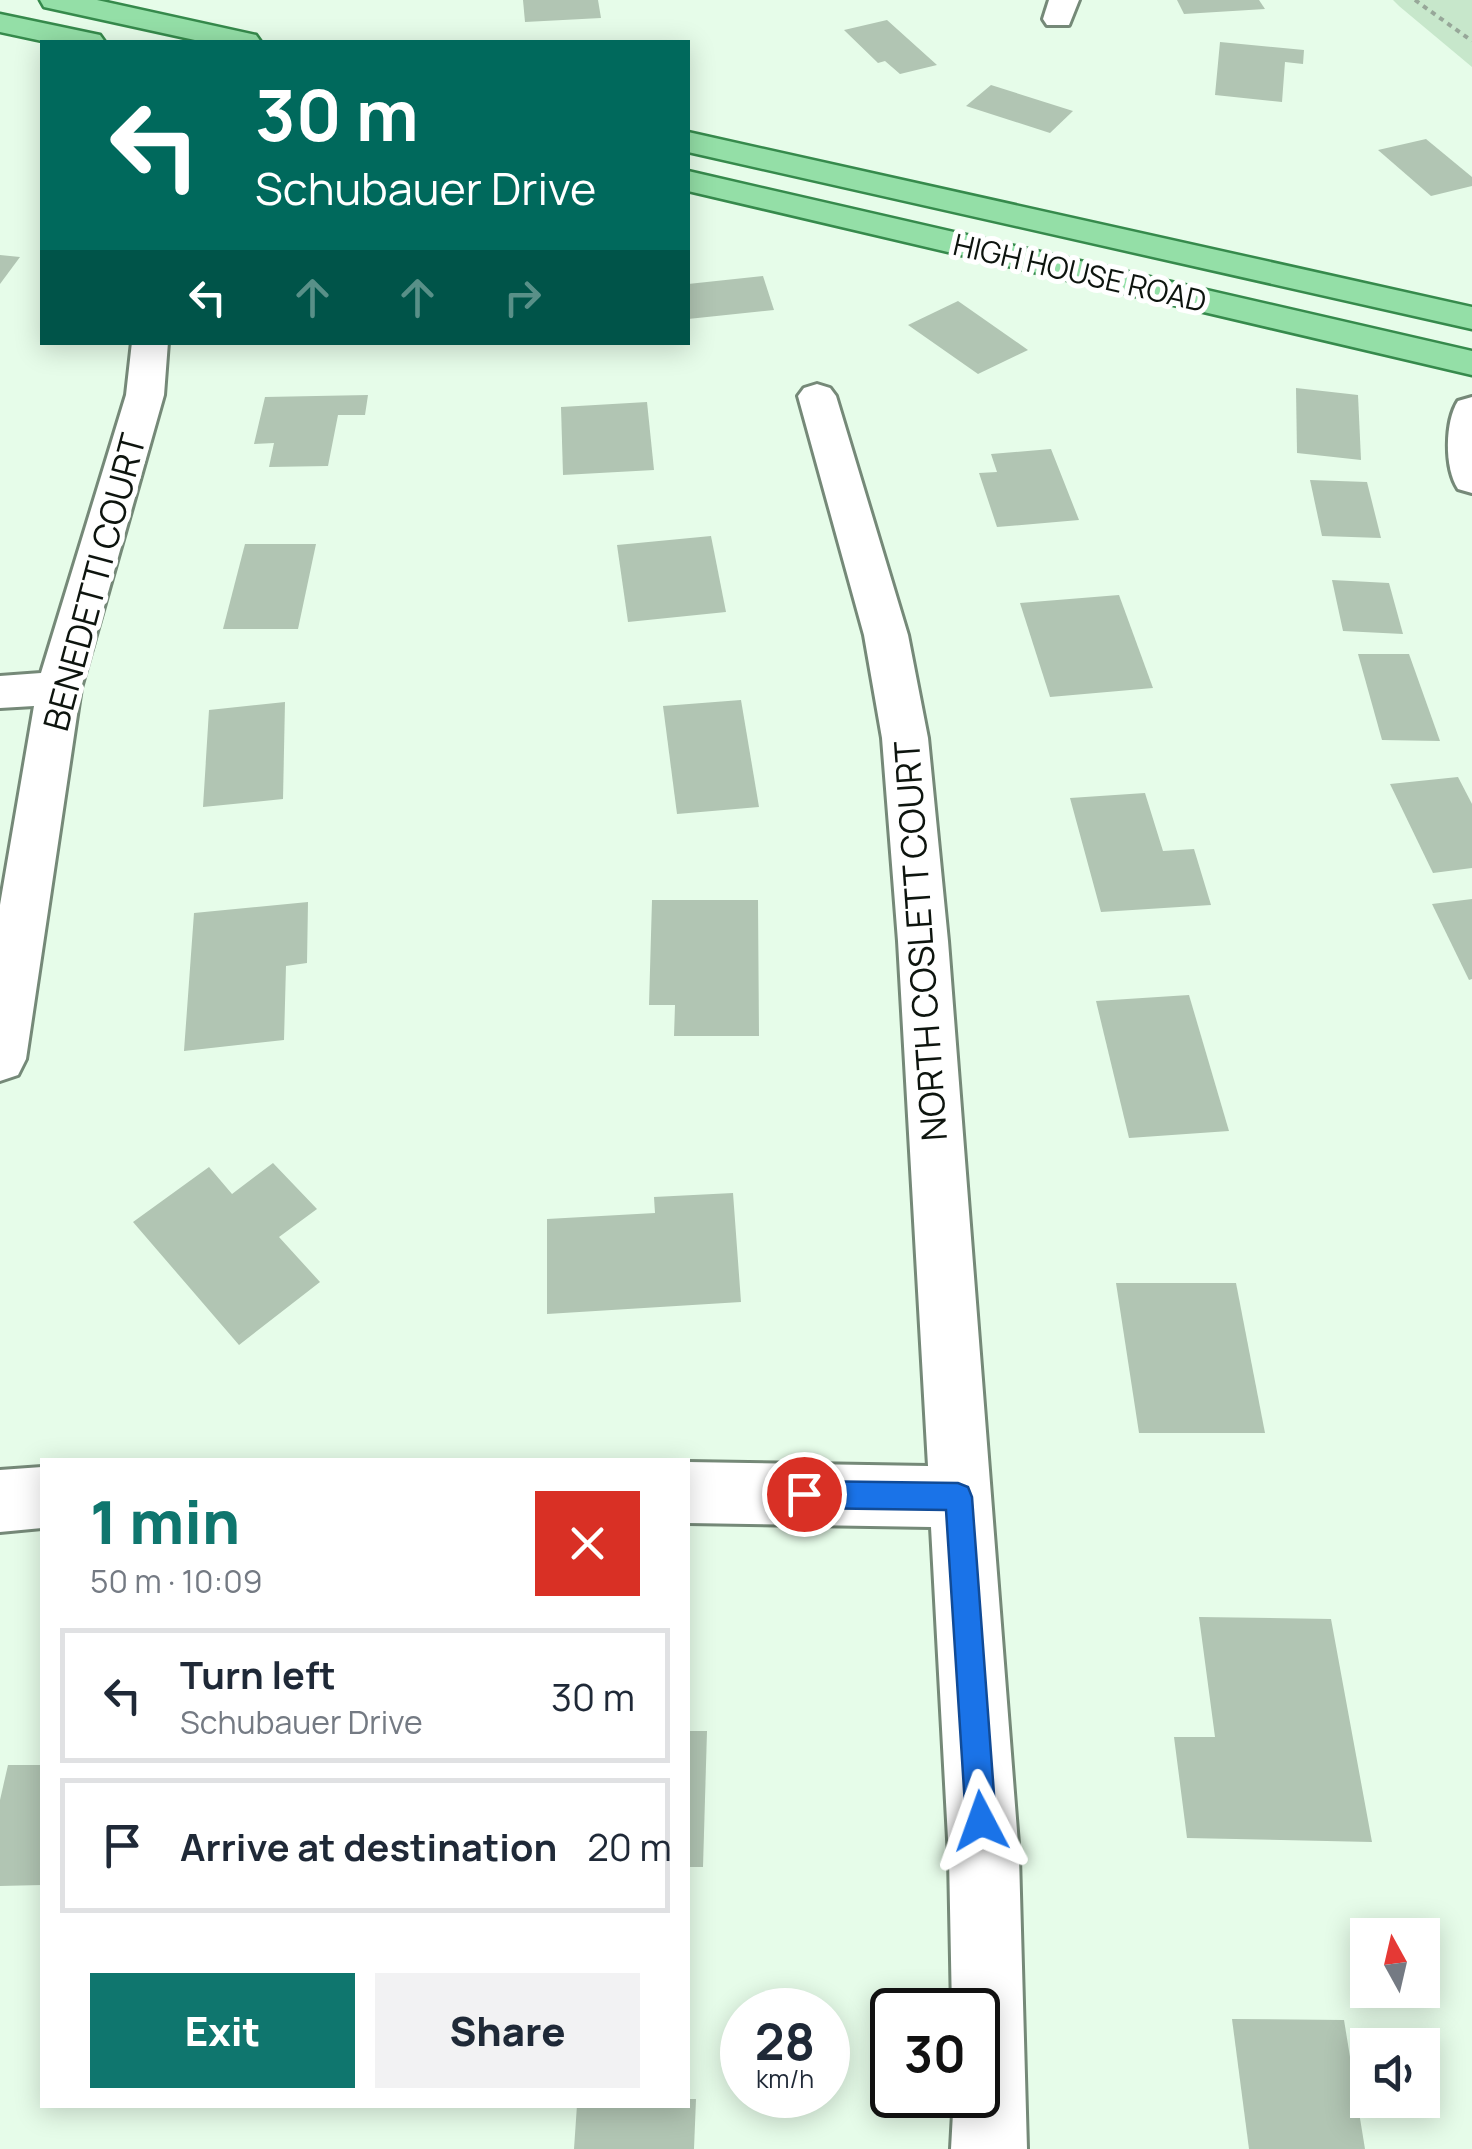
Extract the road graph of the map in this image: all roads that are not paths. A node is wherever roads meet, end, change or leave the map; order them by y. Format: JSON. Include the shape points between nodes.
{"nodes":[{"id":1,"x":55,"y":0,"type":"edge"},
{"id":2,"x":0,"y":22,"type":"edge"},
{"id":3,"x":81,"y":40,"type":"edge"},
{"id":4,"x":236,"y":40,"type":"edge"},
{"id":5,"x":690,"y":142,"type":"edge"},
{"id":6,"x":690,"y":181,"type":"edge"},
{"id":7,"x":1472,"y":318,"type":"edge"},
{"id":8,"x":150,"y":345,"type":"edge"},
{"id":9,"x":1472,"y":363,"type":"edge"},
{"id":10,"x":817,"y":396,"type":"dead end"},
{"id":11,"x":1472,"y":409,"type":"edge"},
{"id":12,"x":1472,"y":480,"type":"edge"},
{"id":13,"x":59,"y":688,"type":"junction"},
{"id":14,"x":0,"y":692,"type":"edge"},
{"id":15,"x":0,"y":1060,"type":"edge"},
{"id":16,"x":690,"y":1493,"type":"edge"},
{"id":17,"x":958,"y":1497,"type":"junction"},
{"id":18,"x":40,"y":1498,"type":"edge"},
{"id":19,"x":0,"y":1501,"type":"edge"},
{"id":20,"x":989,"y":2149,"type":"edge"}],
"edges":[{"from":1,"to":4,"type":"main road"},
{"from":2,"to":3,"type":"main road"},
{"from":5,"to":7,"type":"main road","name":"HIGH HOUSE ROAD"},
{"from":6,"to":9,"type":"main road","name":"HIGH HOUSE ROAD"},
{"from":8,"to":13,"type":"street","name":"BENEDETTI COURT","via":[[145,395]]},
{"from":10,"to":17,"type":"street","name":"NORTH COSLETT COURT","via":[[886,635],[904,738]]},
{"from":11,"to":12,"type":"street"},
{"from":13,"to":14,"type":"street"},
{"from":13,"to":15,"type":"street","name":"BENEDETTI COURT"},
{"from":16,"to":17,"type":"street"},
{"from":17,"to":20,"type":"street","name":"NORTH COSLETT COURT","via":[[984,1857]]},
{"from":18,"to":19,"type":"street"}]}
